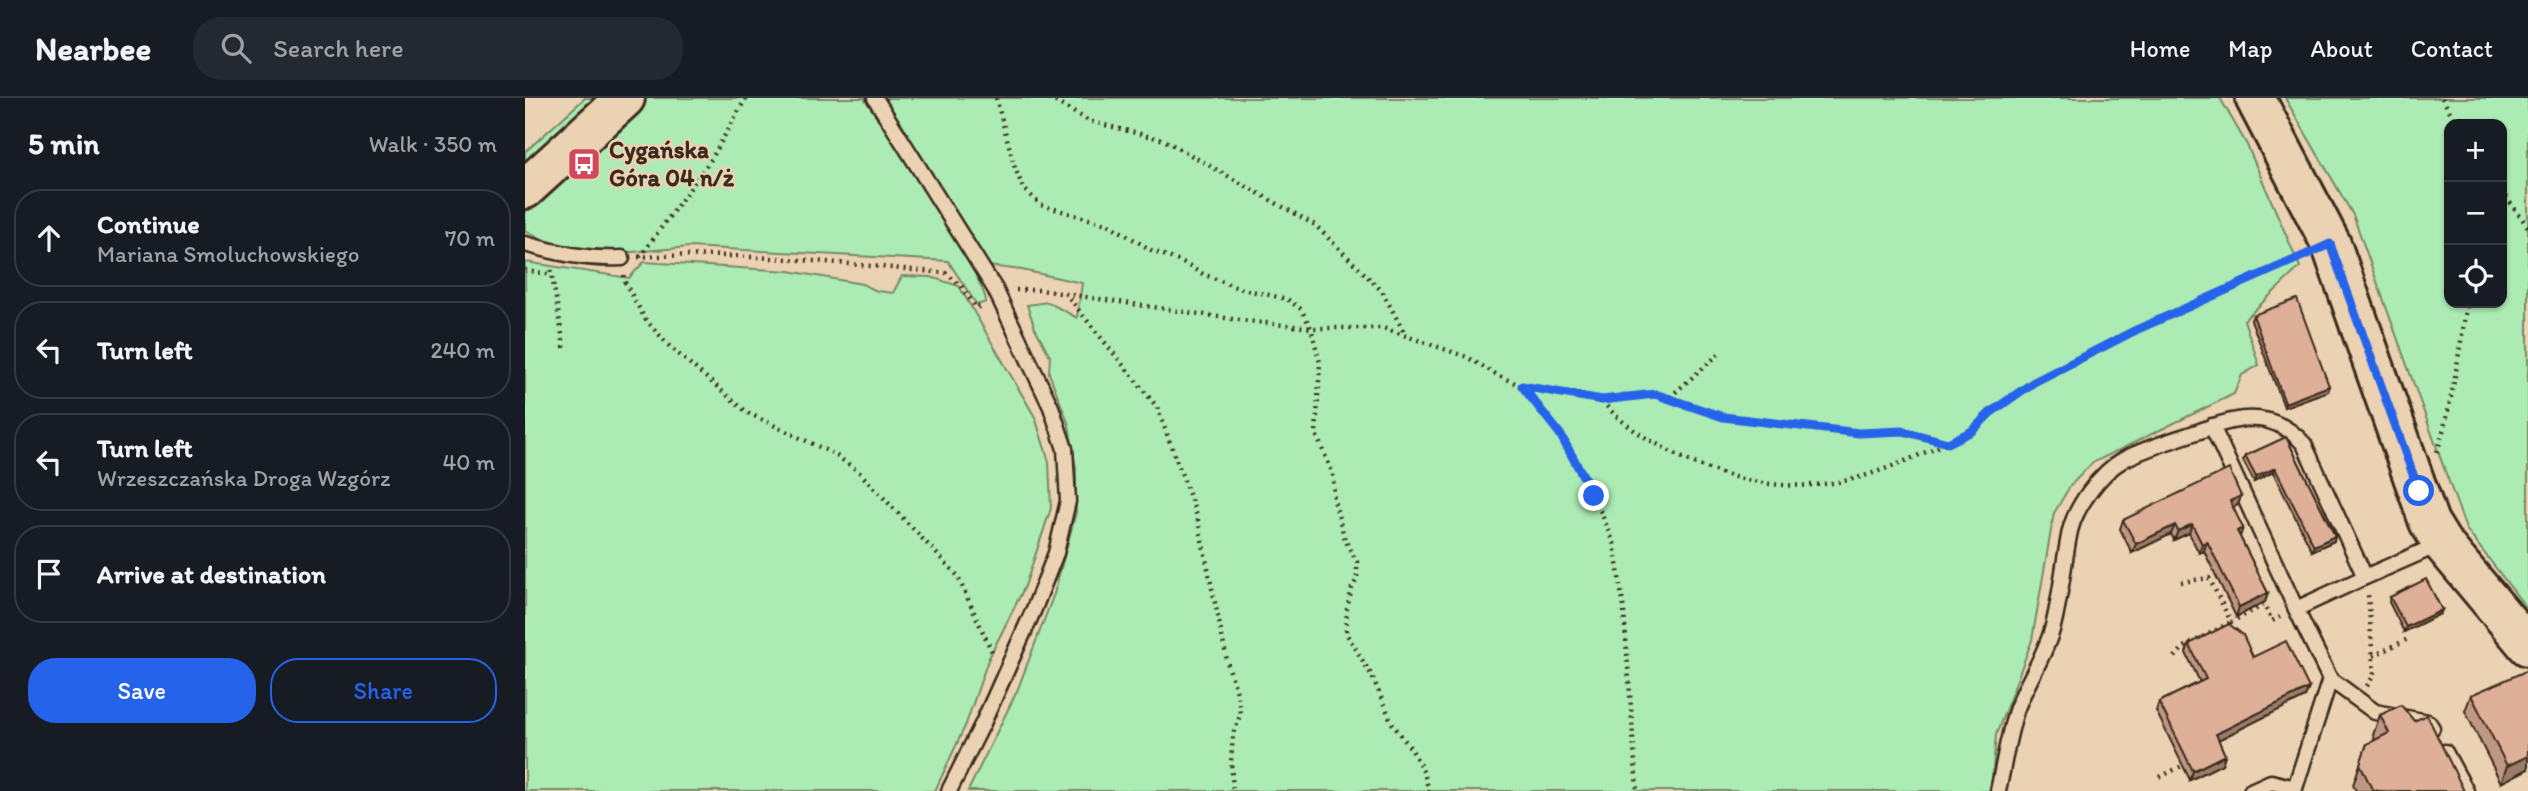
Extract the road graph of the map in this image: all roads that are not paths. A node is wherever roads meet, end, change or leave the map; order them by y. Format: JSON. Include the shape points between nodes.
{"nodes":[{"id":1,"x":625,"y":98,"type":"edge"},
{"id":2,"x":875,"y":98,"type":"edge"},
{"id":3,"x":2255,"y":98,"type":"edge"},
{"id":4,"x":525,"y":188,"type":"edge"},
{"id":5,"x":525,"y":244,"type":"edge"},
{"id":6,"x":622,"y":258,"type":"road end"},
{"id":7,"x":2213,"y":426,"type":"junction"},
{"id":8,"x":2442,"y":543,"type":"junction"},
{"id":9,"x":2365,"y":577,"type":"junction"},
{"id":10,"x":2296,"y":609,"type":"junction"},
{"id":11,"x":2528,"y":646,"type":"edge"},
{"id":12,"x":2330,"y":679,"type":"junction"},
{"id":13,"x":2295,"y":789,"type":"edge"},
{"id":14,"x":949,"y":791,"type":"edge"},
{"id":15,"x":1998,"y":791,"type":"edge"},
{"id":16,"x":2251,"y":791,"type":"edge"},
{"id":17,"x":2466,"y":791,"type":"edge"}],
"edges":[{"from":1,"to":4,"type":"street"},
{"from":2,"to":14,"type":"lane","via":[[995,289],[1051,407],[1065,449],[1068,500],[1056,553]]},
{"from":3,"to":8,"type":"street","via":[[2330,244],[2429,522]]},
{"from":5,"to":6,"type":"lane","via":[[568,256]]},
{"from":7,"to":9,"type":"lane","via":[[2260,419],[2291,430],[2304,444]]},
{"from":7,"to":10,"type":"lane"},
{"from":7,"to":15,"type":"lane","via":[[2122,460],[2083,503],[2071,527],[2052,632],[2017,709]]},
{"from":8,"to":9,"type":"lane"},
{"from":8,"to":11,"type":"street"},
{"from":9,"to":10,"type":"lane"},
{"from":10,"to":12,"type":"lane"},
{"from":12,"to":13,"type":"lane"},
{"from":12,"to":17,"type":"lane","via":[[2375,712],[2428,722]]},
{"from":13,"to":16,"type":"lane","via":[[2271,782]]}]}
